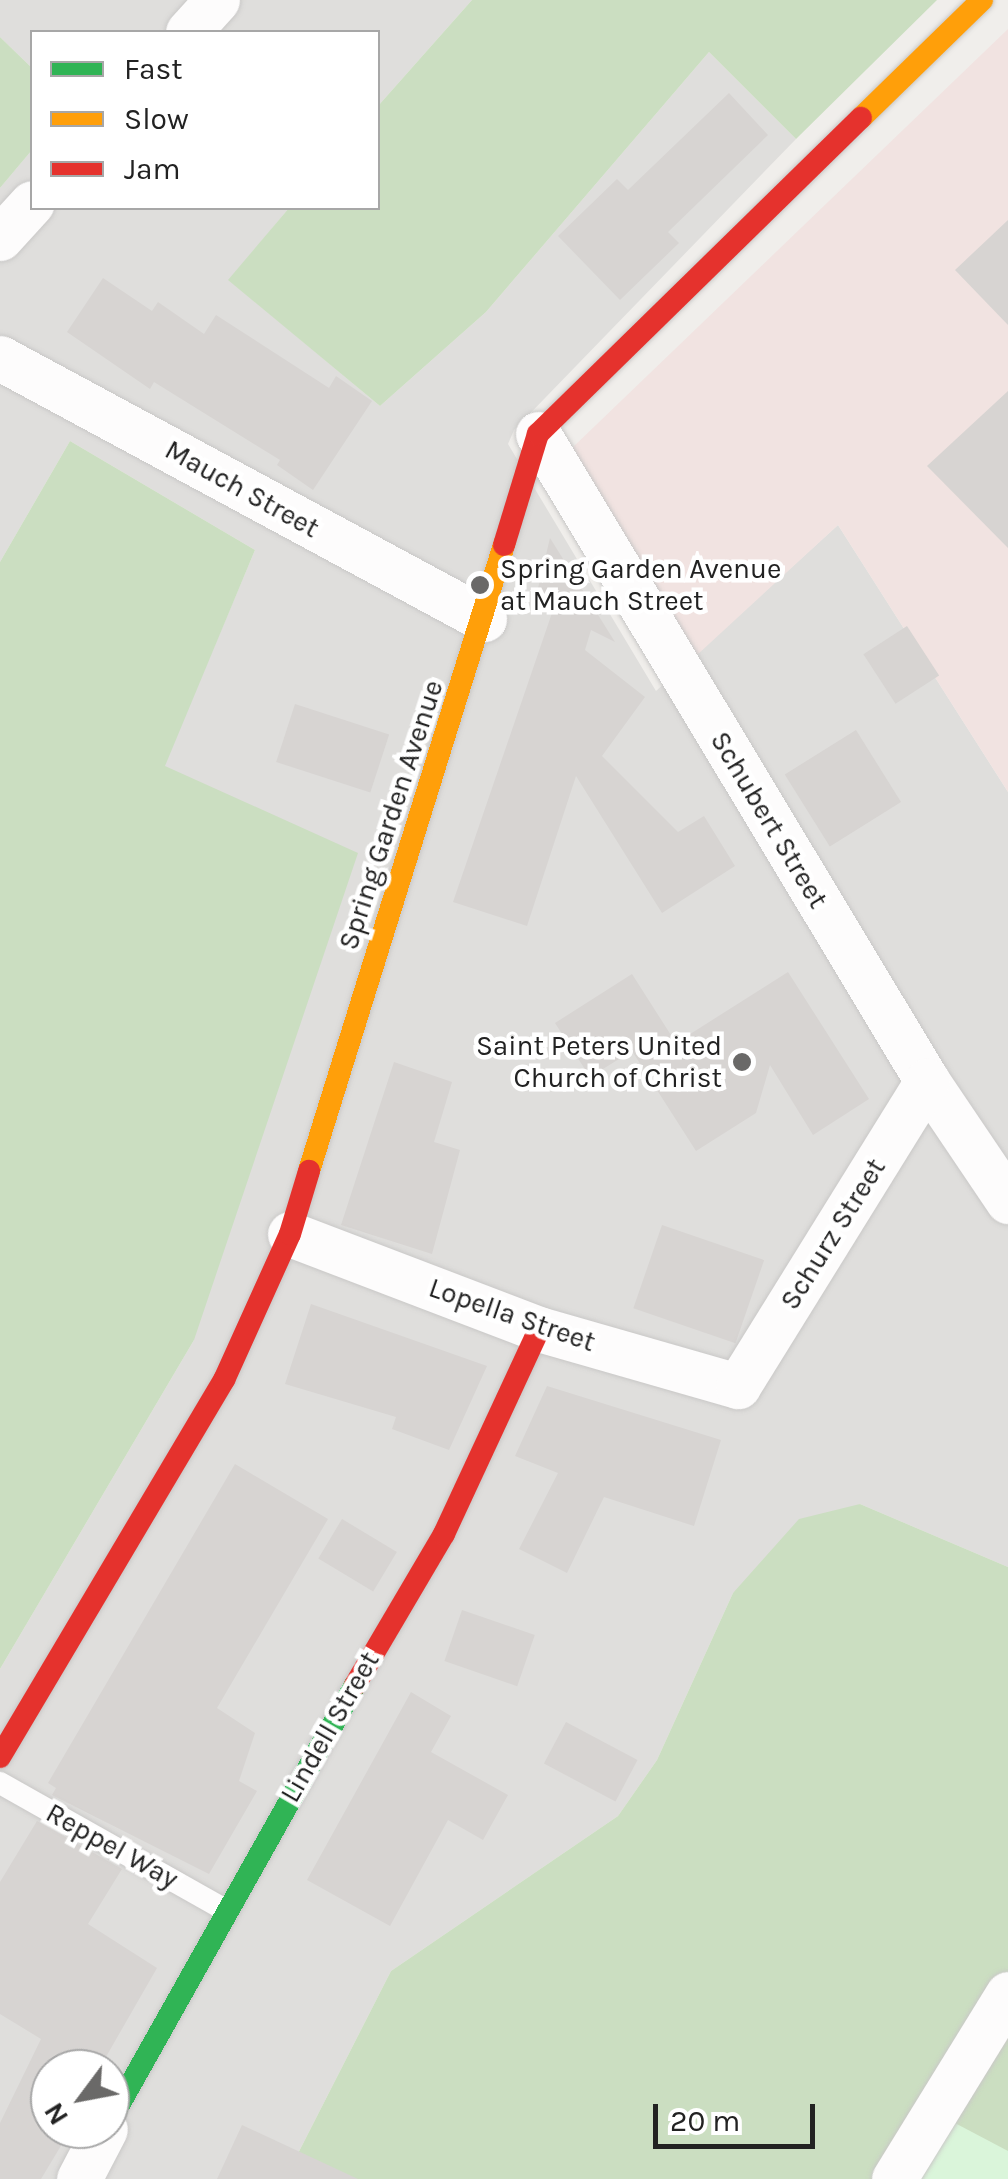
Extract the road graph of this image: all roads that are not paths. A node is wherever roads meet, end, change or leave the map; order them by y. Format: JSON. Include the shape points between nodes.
{"nodes":[{"id":1,"x":217,"y":0,"type":"edge"},
{"id":2,"x":982,"y":0,"type":"edge"},
{"id":3,"x":190,"y":30,"type":"edge"},
{"id":4,"x":30,"y":204,"type":"edge"},
{"id":5,"x":0,"y":238,"type":"edge"},
{"id":6,"x":0,"y":358,"type":"edge"},
{"id":7,"x":538,"y":434,"type":"junction"},
{"id":8,"x":484,"y":619,"type":"junction"},
{"id":9,"x":928,"y":1081,"type":"junction"},
{"id":10,"x":1008,"y":1202,"type":"edge"},
{"id":11,"x":290,"y":1234,"type":"junction"},
{"id":12,"x":540,"y":1329,"type":"junction"},
{"id":13,"x":738,"y":1386,"type":"joint"},
{"id":14,"x":0,"y":1757,"type":"edge"},
{"id":15,"x":0,"y":1783,"type":"edge"},
{"id":16,"x":224,"y":1909,"type":"junction"},
{"id":17,"x":1008,"y":1994,"type":"edge"},
{"id":18,"x":130,"y":2083,"type":"edge"},
{"id":19,"x":95,"y":2149,"type":"edge"},
{"id":20,"x":79,"y":2179,"type":"edge"},
{"id":21,"x":894,"y":2179,"type":"edge"}],
"edges":[{"from":1,"to":3,"type":"street"},
{"from":2,"to":7,"type":"street","name":"Spring Garden Avenue"},
{"from":4,"to":5,"type":"street"},
{"from":6,"to":8,"type":"street","name":"Mauch Street"},
{"from":7,"to":8,"type":"street","name":"Spring Garden Avenue"},
{"from":7,"to":9,"type":"street","name":"Schubert Street"},
{"from":8,"to":11,"type":"street","name":"Spring Garden Avenue"},
{"from":9,"to":10,"type":"street","name":"Schubert Street"},
{"from":9,"to":13,"type":"street","name":"Schurz Street"},
{"from":11,"to":12,"type":"street","name":"Lopella Street"},
{"from":11,"to":14,"type":"street","name":"Spring Garden Avenue","via":[[224,1380]]},
{"from":12,"to":13,"type":"street","name":"Lopella Street"},
{"from":12,"to":16,"type":"street","name":"Lindell Street","via":[[444,1534]]},
{"from":15,"to":16,"type":"lane","name":"Reppel Way"},
{"from":16,"to":18,"type":"street","name":"Lindell Street"},
{"from":17,"to":21,"type":"street"},
{"from":19,"to":20,"type":"street"}]}
